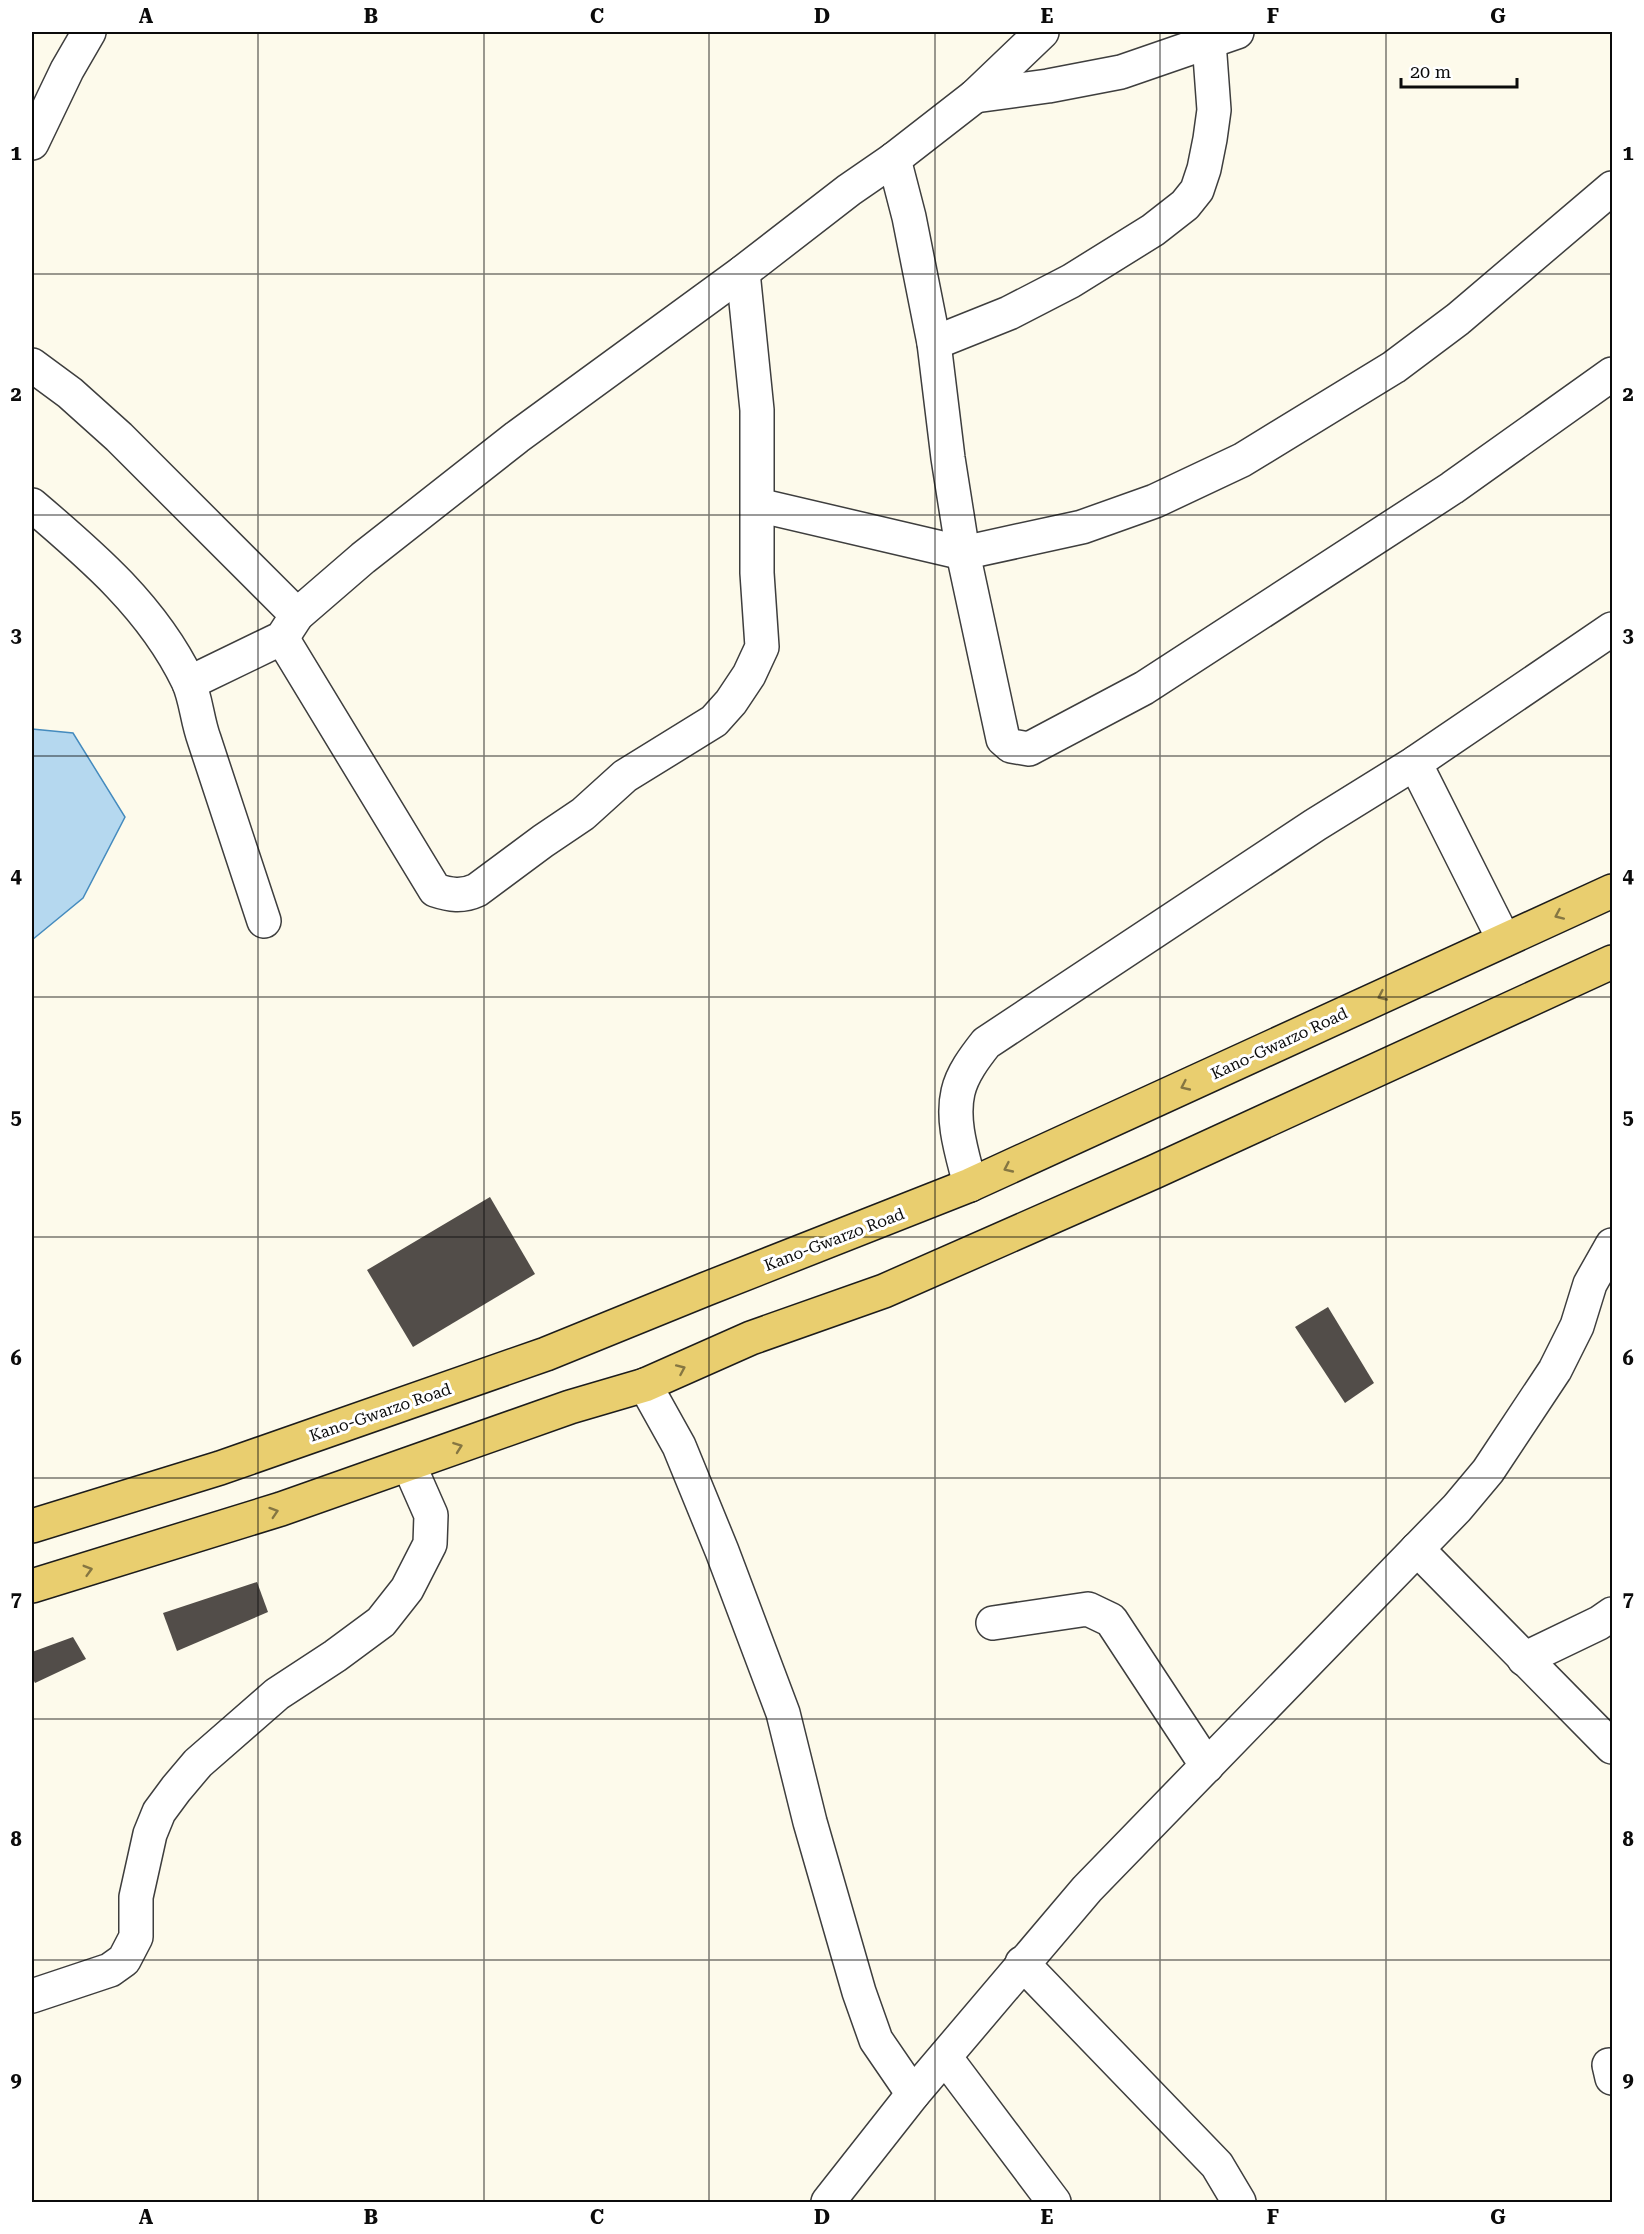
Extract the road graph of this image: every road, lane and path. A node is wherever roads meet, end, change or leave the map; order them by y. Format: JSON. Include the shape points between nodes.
{"nodes":[{"id":1,"x":89,"y":32,"type":"edge"},
{"id":2,"x":1042,"y":32,"type":"edge"},
{"id":3,"x":1223,"y":37,"type":"edge"},
{"id":4,"x":975,"y":96,"type":"junction"},
{"id":5,"x":32,"y":143,"type":"edge"},
{"id":6,"x":894,"y":159,"type":"junction"},
{"id":7,"x":1612,"y":188,"type":"edge"},
{"id":8,"x":743,"y":272,"type":"junction"},
{"id":9,"x":934,"y":343,"type":"junction"},
{"id":10,"x":32,"y":365,"type":"edge"},
{"id":11,"x":1612,"y":374,"type":"edge"},
{"id":12,"x":32,"y":505,"type":"edge"},
{"id":13,"x":758,"y":505,"type":"junction"},
{"id":14,"x":963,"y":553,"type":"junction"},
{"id":15,"x":290,"y":626,"type":"junction"},
{"id":16,"x":1612,"y":628,"type":"edge"},
{"id":17,"x":189,"y":683,"type":"junction"},
{"id":18,"x":1415,"y":763,"type":"junction"},
{"id":19,"x":1612,"y":891,"type":"edge"},
{"id":20,"x":264,"y":921,"type":"dead end"},
{"id":21,"x":1504,"y":940,"type":"junction"},
{"id":22,"x":1612,"y":962,"type":"edge"},
{"id":23,"x":970,"y":1185,"type":"junction"},
{"id":24,"x":1612,"y":1245,"type":"edge"},
{"id":25,"x":645,"y":1385,"type":"junction"},
{"id":26,"x":409,"y":1465,"type":"junction"},
{"id":27,"x":32,"y":1526,"type":"edge"},
{"id":28,"x":1417,"y":1549,"type":"junction"},
{"id":29,"x":32,"y":1586,"type":"edge"},
{"id":30,"x":1612,"y":1614,"type":"edge"},
{"id":31,"x":993,"y":1623,"type":"dead end"},
{"id":32,"x":1524,"y":1659,"type":"junction"},
{"id":33,"x":1612,"y":1747,"type":"edge"},
{"id":34,"x":1207,"y":1766,"type":"junction"},
{"id":35,"x":1022,"y":1963,"type":"junction"},
{"id":36,"x":32,"y":1996,"type":"edge"},
{"id":37,"x":945,"y":2057,"type":"junction"},
{"id":38,"x":914,"y":2094,"type":"junction"},
{"id":39,"x":828,"y":2202,"type":"edge"},
{"id":40,"x":1054,"y":2202,"type":"edge"},
{"id":41,"x":1239,"y":2202,"type":"edge"}],
"edges":[{"from":1,"to":5,"type":"street"},
{"from":2,"to":4,"type":"street"},
{"from":3,"to":4,"type":"street","via":[[1121,72]]},
{"from":3,"to":9,"type":"street","via":[[1204,169],[1197,190],[1185,205],[1153,230],[1071,281],[1009,313]]},
{"from":4,"to":6,"type":"street"},
{"from":6,"to":8,"type":"street"},
{"from":6,"to":9,"type":"street"},
{"from":7,"to":14,"type":"street","via":[[1458,319],[1394,367],[1242,460],[1155,501],[1082,527]]},
{"from":8,"to":13,"type":"street","via":[[757,410]]},
{"from":8,"to":15,"type":"street","via":[[516,437],[363,558]]},
{"from":9,"to":14,"type":"street"},
{"from":10,"to":15,"type":"street","via":[[119,437]]},
{"from":11,"to":14,"type":"street","via":[[1452,488],[1144,688],[1029,749],[1011,746],[1003,739]]},
{"from":12,"to":17,"type":"street","via":[[140,605]]},
{"from":13,"to":14,"type":"street"},
{"from":13,"to":15,"type":"street","via":[[762,647],[731,702],[714,721],[625,776],[583,814],[468,894],[435,890]]},
{"from":15,"to":17,"type":"street"},
{"from":16,"to":18,"type":"street"},
{"from":17,"to":20,"type":"street","via":[[198,722]]},
{"from":18,"to":21,"type":"street"},
{"from":18,"to":23,"type":"street","via":[[986,1043],[970,1063],[958,1092],[959,1143]]},
{"from":19,"to":21,"type":"main road","name":"Kano-Gwarzo Road","one_way":true},
{"from":21,"to":23,"type":"main road","name":"Kano-Gwarzo Road","one_way":true},
{"from":25,"to":22,"type":"main road","one_way":true,"via":[[751,1338],[884,1291],[956,1260]]},
{"from":23,"to":27,"type":"main road","name":"Kano-Gwarzo Road","via":[[546,1354],[220,1468]]},
{"from":24,"to":28,"type":"street","via":[[1590,1284],[1577,1326],[1555,1370],[1488,1471]]},
{"from":26,"to":25,"type":"main road","one_way":true,"via":[[570,1407]]},
{"from":25,"to":38,"type":"street","via":[[679,1446],[783,1713],[810,1822],[876,2040]]},
{"from":29,"to":26,"type":"main road","one_way":true,"via":[[270,1513]]},
{"from":26,"to":36,"type":"street","via":[[431,1515],[430,1544],[407,1589],[381,1622],[277,1694],[198,1763],[159,1812],[136,1896],[136,1937],[124,1960],[110,1970]]},
{"from":28,"to":32,"type":"street"},
{"from":28,"to":34,"type":"street"},
{"from":30,"to":32,"type":"street"},
{"from":31,"to":34,"type":"street","via":[[1088,1609],[1111,1620]]},
{"from":32,"to":33,"type":"street"},
{"from":34,"to":35,"type":"street","via":[[1087,1889]]},
{"from":35,"to":37,"type":"street"},
{"from":35,"to":41,"type":"street","via":[[1217,2165]]},
{"from":37,"to":38,"type":"street"},
{"from":37,"to":40,"type":"street"},
{"from":38,"to":39,"type":"street"}]}
